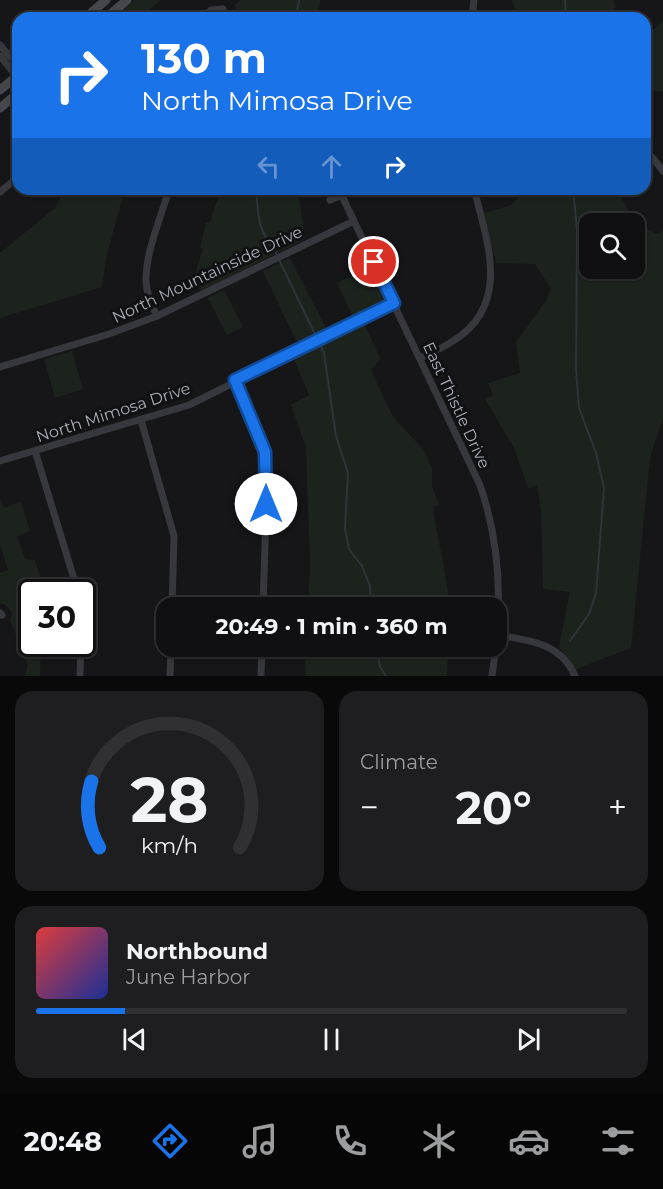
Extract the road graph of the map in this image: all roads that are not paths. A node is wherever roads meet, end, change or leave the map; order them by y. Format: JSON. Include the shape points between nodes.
{"nodes":[{"id":1,"x":106,"y":0,"type":"edge"},
{"id":2,"x":127,"y":0,"type":"edge"},
{"id":3,"x":224,"y":9,"type":"dead end"},
{"id":4,"x":92,"y":12,"type":"edge"},
{"id":5,"x":113,"y":12,"type":"edge"},
{"id":6,"x":209,"y":12,"type":"edge"},
{"id":7,"x":0,"y":45,"type":"edge"},
{"id":8,"x":0,"y":56,"type":"edge"},
{"id":9,"x":12,"y":59,"type":"edge"},
{"id":10,"x":12,"y":70,"type":"edge"},
{"id":11,"x":12,"y":80,"type":"edge"},
{"id":12,"x":0,"y":90,"type":"edge"},
{"id":13,"x":12,"y":98,"type":"edge"},
{"id":14,"x":0,"y":108,"type":"edge"},
{"id":15,"x":652,"y":157,"type":"dead end"},
{"id":16,"x":663,"y":171,"type":"edge"},
{"id":17,"x":12,"y":182,"type":"edge"},
{"id":18,"x":0,"y":192,"type":"edge"},
{"id":19,"x":167,"y":195,"type":"edge"},
{"id":20,"x":476,"y":195,"type":"edge"},
{"id":21,"x":342,"y":196,"type":"joint"},
{"id":22,"x":330,"y":200,"type":"dead end"},
{"id":23,"x":354,"y":221,"type":"junction"},
{"id":24,"x":394,"y":303,"type":"junction"},
{"id":25,"x":157,"y":316,"type":"junction"},
{"id":26,"x":420,"y":358,"type":"junction"},
{"id":27,"x":0,"y":367,"type":"edge"},
{"id":28,"x":235,"y":380,"type":"junction"},
{"id":29,"x":141,"y":420,"type":"junction"},
{"id":30,"x":35,"y":451,"type":"junction"},
{"id":31,"x":0,"y":461,"type":"edge"},
{"id":32,"x":74,"y":579,"type":"edge"},
{"id":33,"x":172,"y":597,"type":"edge"},
{"id":34,"x":263,"y":597,"type":"edge"},
{"id":35,"x":499,"y":597,"type":"edge"},
{"id":36,"x":507,"y":638,"type":"edge"},
{"id":37,"x":81,"y":657,"type":"edge"},
{"id":38,"x":171,"y":657,"type":"edge"},
{"id":39,"x":262,"y":657,"type":"edge"},
{"id":40,"x":495,"y":657,"type":"edge"},
{"id":41,"x":80,"y":676,"type":"edge"},
{"id":42,"x":170,"y":676,"type":"edge"},
{"id":43,"x":261,"y":676,"type":"edge"},
{"id":44,"x":492,"y":676,"type":"edge"},
{"id":45,"x":575,"y":676,"type":"edge"}],
"edges":[{"from":1,"to":4,"type":"main road"},
{"from":2,"to":5,"type":"main road"},
{"from":3,"to":6,"type":"street"},
{"from":7,"to":9,"type":"street"},
{"from":8,"to":10,"type":"street"},
{"from":11,"to":12,"type":"main road"},
{"from":13,"to":14,"type":"main road"},
{"from":15,"to":16,"type":"street"},
{"from":17,"to":18,"type":"street"},
{"from":19,"to":25,"type":"street","via":[[146,279]]},
{"from":20,"to":26,"type":"street","via":[[492,259],[485,305],[463,334]]},
{"from":21,"to":22,"type":"street"},
{"from":21,"to":23,"type":"street","name":"East Thistle Drive"},
{"from":23,"to":24,"type":"street","name":"East Thistle Drive"},
{"from":23,"to":25,"type":"street","name":"North Mountainside Drive"},
{"from":24,"to":26,"type":"street","name":"East Thistle Drive"},
{"from":24,"to":28,"type":"street","name":"North Mimosa Drive"},
{"from":25,"to":27,"type":"street","name":"North Mountainside Drive"},
{"from":26,"to":35,"type":"street","name":"East Thistle Drive","via":[[480,485],[489,513]]},
{"from":28,"to":29,"type":"street","name":"North Mimosa Drive","via":[[189,405]]},
{"from":28,"to":34,"type":"street","via":[[265,452]]},
{"from":29,"to":30,"type":"street","name":"North Mimosa Drive"},
{"from":29,"to":33,"type":"street","via":[[174,536]]},
{"from":30,"to":31,"type":"street","name":"North Mimosa Drive"},
{"from":30,"to":32,"type":"street"},
{"from":36,"to":45,"type":"street","via":[[546,645],[561,655]]},
{"from":37,"to":41,"type":"street"},
{"from":38,"to":42,"type":"street"},
{"from":39,"to":43,"type":"street"},
{"from":40,"to":44,"type":"street"}]}
